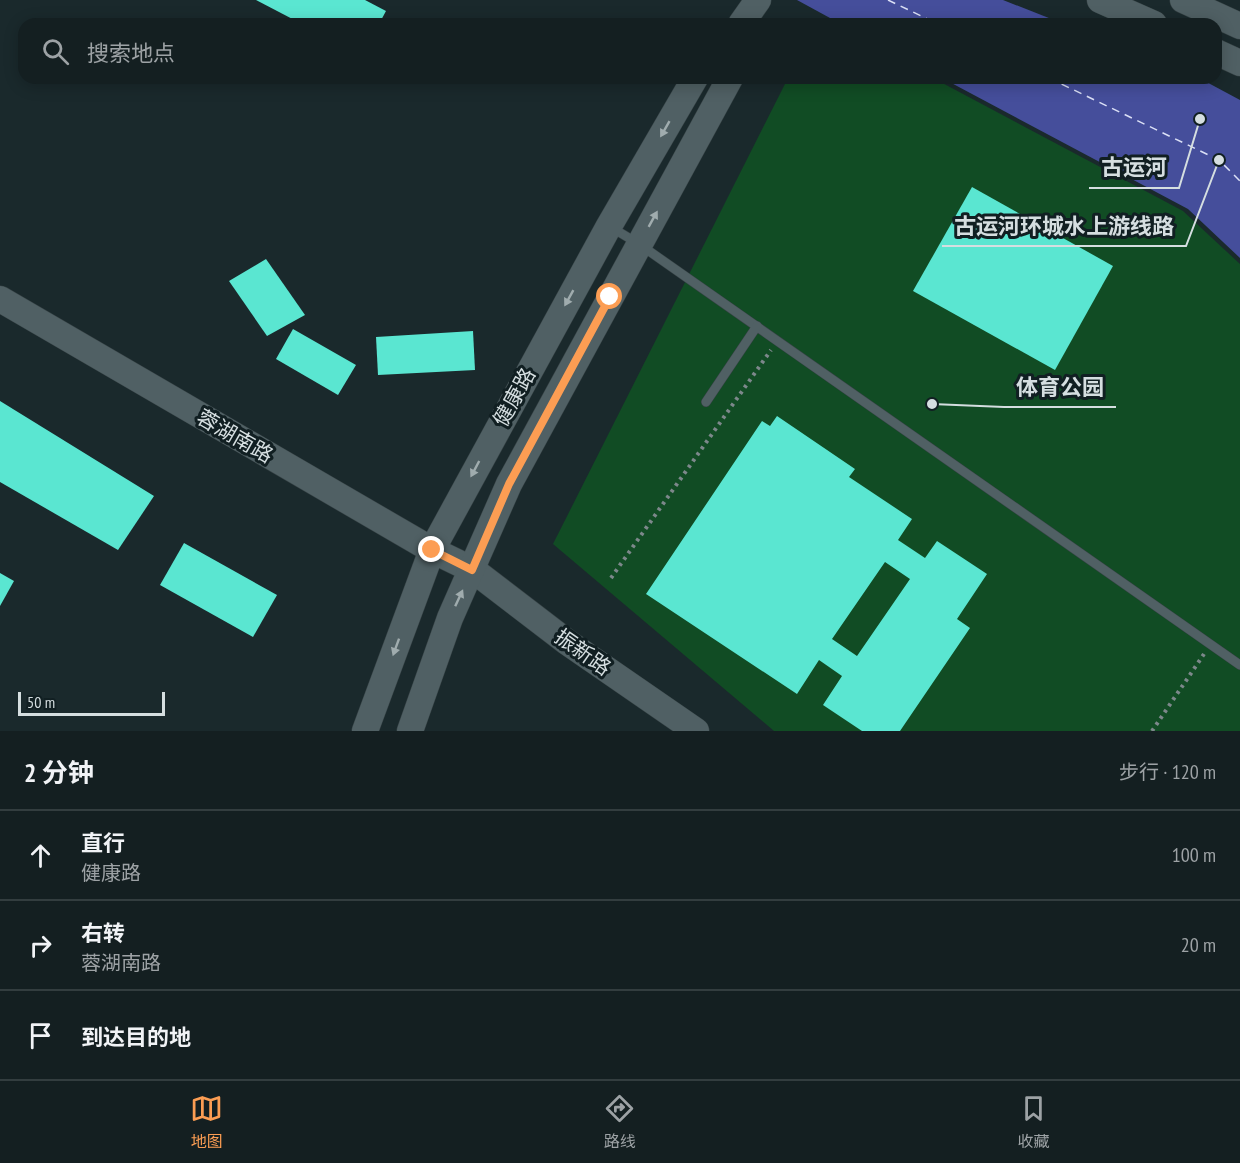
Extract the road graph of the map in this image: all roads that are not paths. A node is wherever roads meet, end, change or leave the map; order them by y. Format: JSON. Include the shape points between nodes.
{"nodes":[{"id":1,"x":1100,"y":0,"type":"edge"},
{"id":2,"x":1183,"y":0,"type":"edge"},
{"id":3,"x":1140,"y":18,"type":"edge"},
{"id":4,"x":1240,"y":26,"type":"edge"},
{"id":5,"x":1222,"y":55,"type":"edge"},
{"id":6,"x":1240,"y":63,"type":"edge"},
{"id":7,"x":692,"y":84,"type":"edge"},
{"id":8,"x":727,"y":84,"type":"edge"},
{"id":9,"x":609,"y":226,"type":"junction"},
{"id":10,"x":639,"y":243,"type":"junction"},
{"id":11,"x":0,"y":299,"type":"edge"},
{"id":12,"x":757,"y":326,"type":"junction"},
{"id":13,"x":706,"y":402,"type":"dead end"},
{"id":14,"x":432,"y":550,"type":"junction"},
{"id":15,"x":472,"y":570,"type":"junction"},
{"id":16,"x":1240,"y":665,"type":"edge"},
{"id":17,"x":365,"y":731,"type":"edge"},
{"id":18,"x":410,"y":731,"type":"edge"},
{"id":19,"x":696,"y":731,"type":"edge"}],
"edges":[{"from":1,"to":3,"type":"main road"},
{"from":2,"to":4,"type":"main road"},
{"from":5,"to":6,"type":"main road"},
{"from":7,"to":9,"type":"main road","name":"健康路","one_way":true},
{"from":10,"to":8,"type":"main road","name":"健康路","one_way":true},
{"from":9,"to":10,"type":"lane"},
{"from":9,"to":14,"type":"main road","name":"健康路","one_way":true},
{"from":10,"to":12,"type":"lane"},
{"from":10,"to":15,"type":"main road","name":"健康路","via":[[514,473]]},
{"from":11,"to":14,"type":"main road","name":"蓉湖南路"},
{"from":12,"to":13,"type":"lane"},
{"from":12,"to":16,"type":"lane"},
{"from":14,"to":15,"type":"main road","name":"蓉湖南路"},
{"from":14,"to":17,"type":"main road","name":"健康路","one_way":true},
{"from":18,"to":15,"type":"main road","name":"健康路","one_way":true,"via":[[450,618]]},
{"from":15,"to":19,"type":"main road","name":"振新路","via":[[567,642]]}]}
